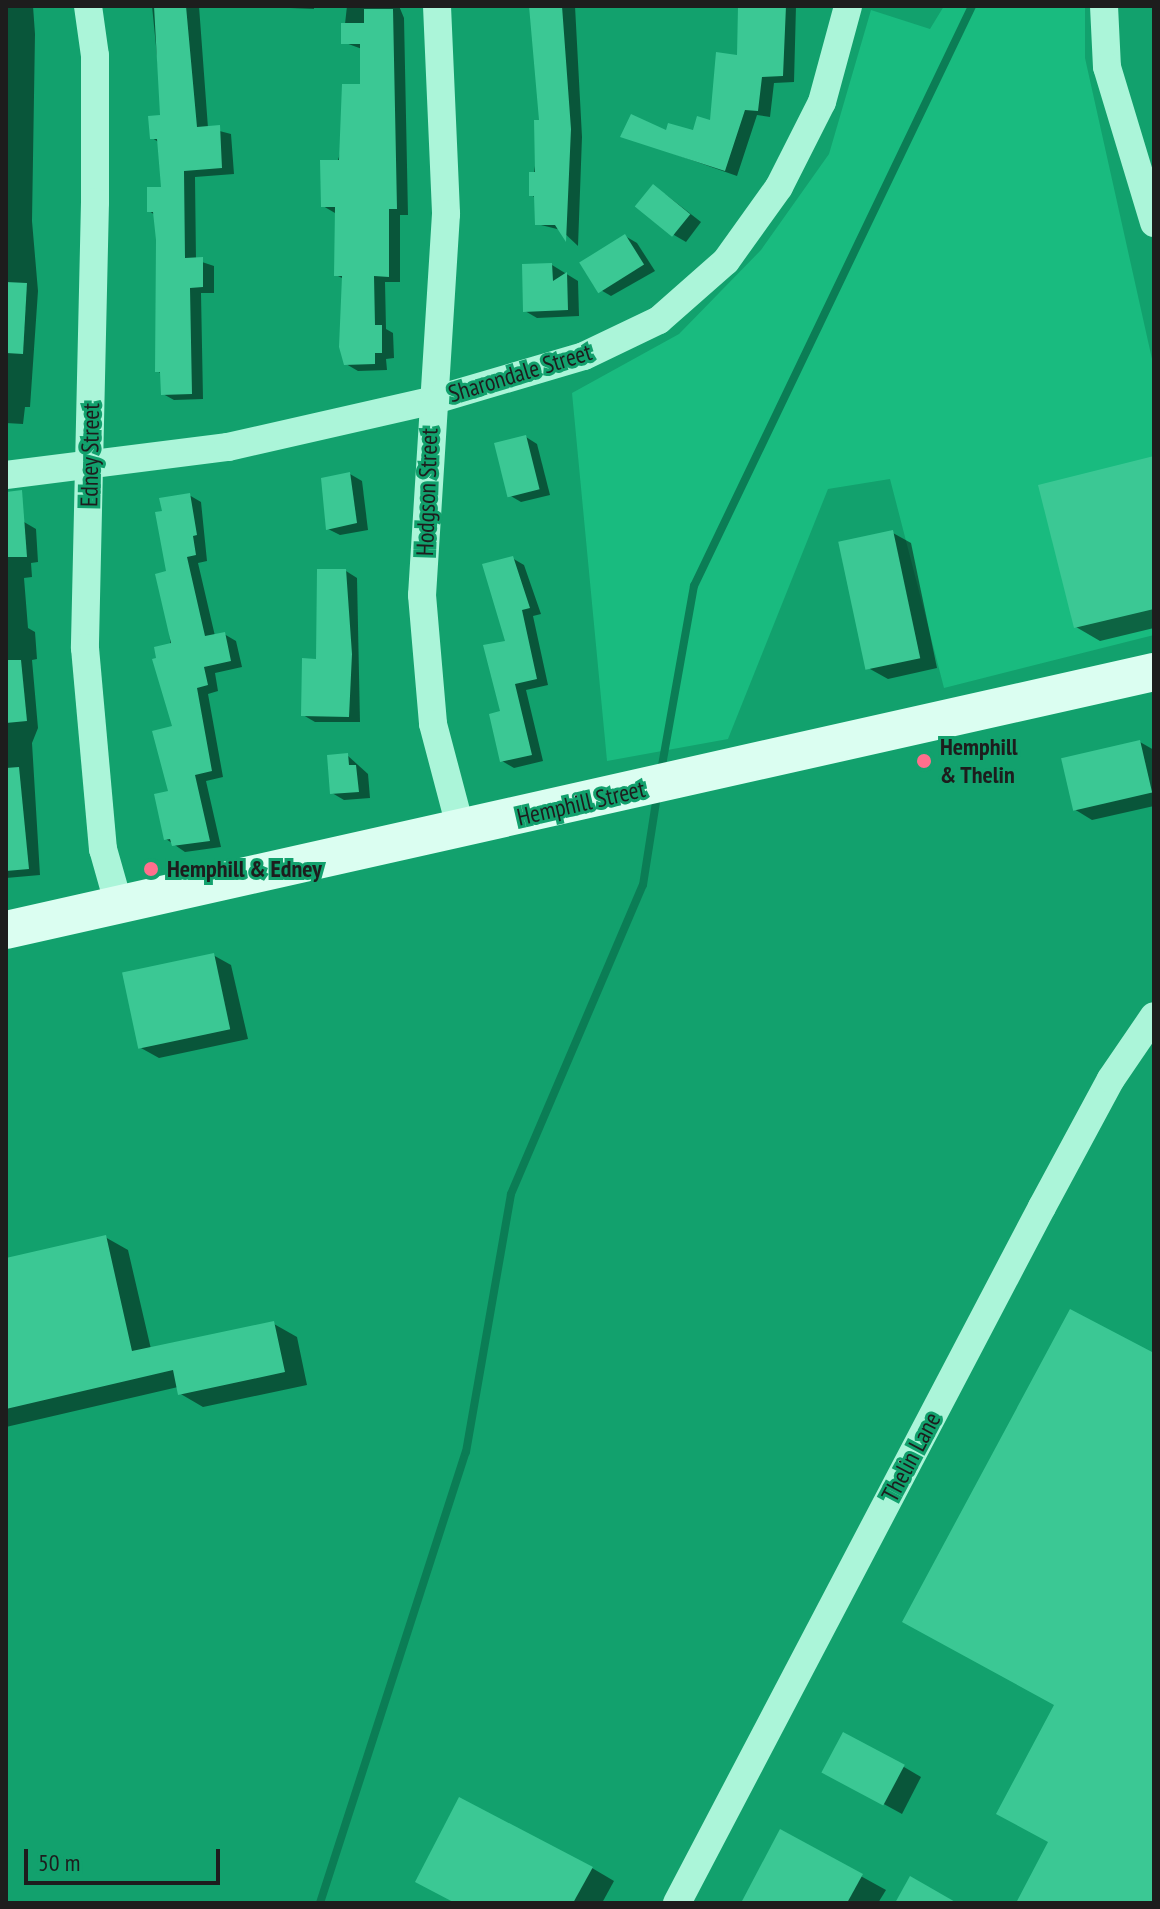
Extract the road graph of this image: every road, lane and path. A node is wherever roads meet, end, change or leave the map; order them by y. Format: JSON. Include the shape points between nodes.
{"nodes":[{"id":1,"x":88,"y":6,"type":"edge"},
{"id":2,"x":437,"y":6,"type":"edge"},
{"id":3,"x":848,"y":6,"type":"edge"},
{"id":4,"x":1104,"y":6,"type":"edge"},
{"id":5,"x":1154,"y":223,"type":"edge"},
{"id":6,"x":431,"y":401,"type":"junction"},
{"id":7,"x":90,"y":463,"type":"junction"},
{"id":8,"x":6,"y":475,"type":"edge"},
{"id":9,"x":1154,"y":672,"type":"edge"},
{"id":10,"x":461,"y":830,"type":"junction"},
{"id":11,"x":118,"y":902,"type":"junction"},
{"id":12,"x":6,"y":930,"type":"edge"},
{"id":13,"x":1154,"y":1016,"type":"edge"},
{"id":14,"x":677,"y":1903,"type":"edge"}],
"edges":[{"from":1,"to":7,"type":"street","name":"Edney Street","via":[[95,56]]},
{"from":2,"to":6,"type":"street","name":"Hodgson Street","via":[[446,214]]},
{"from":3,"to":6,"type":"street","name":"Sharondale Street","via":[[822,102],[779,187],[726,261],[659,320],[584,356]]},
{"from":4,"to":5,"type":"street","via":[[1107,67]]},
{"from":6,"to":7,"type":"street","name":"Sharondale Street","via":[[228,447]]},
{"from":6,"to":10,"type":"street","name":"Hodgson Street","via":[[422,595],[425,665],[433,724]]},
{"from":7,"to":8,"type":"street","name":"Sharondale Street"},
{"from":7,"to":11,"type":"street","name":"Edney Street","via":[[85,648],[103,849]]},
{"from":9,"to":10,"type":"main road","name":"Hemphill Street"},
{"from":10,"to":11,"type":"main road","name":"Hemphill Street"},
{"from":11,"to":12,"type":"main road","name":"Hemphill Street"},
{"from":13,"to":14,"type":"street","name":"Thelin Lane","via":[[1111,1079],[1042,1207]]}]}
